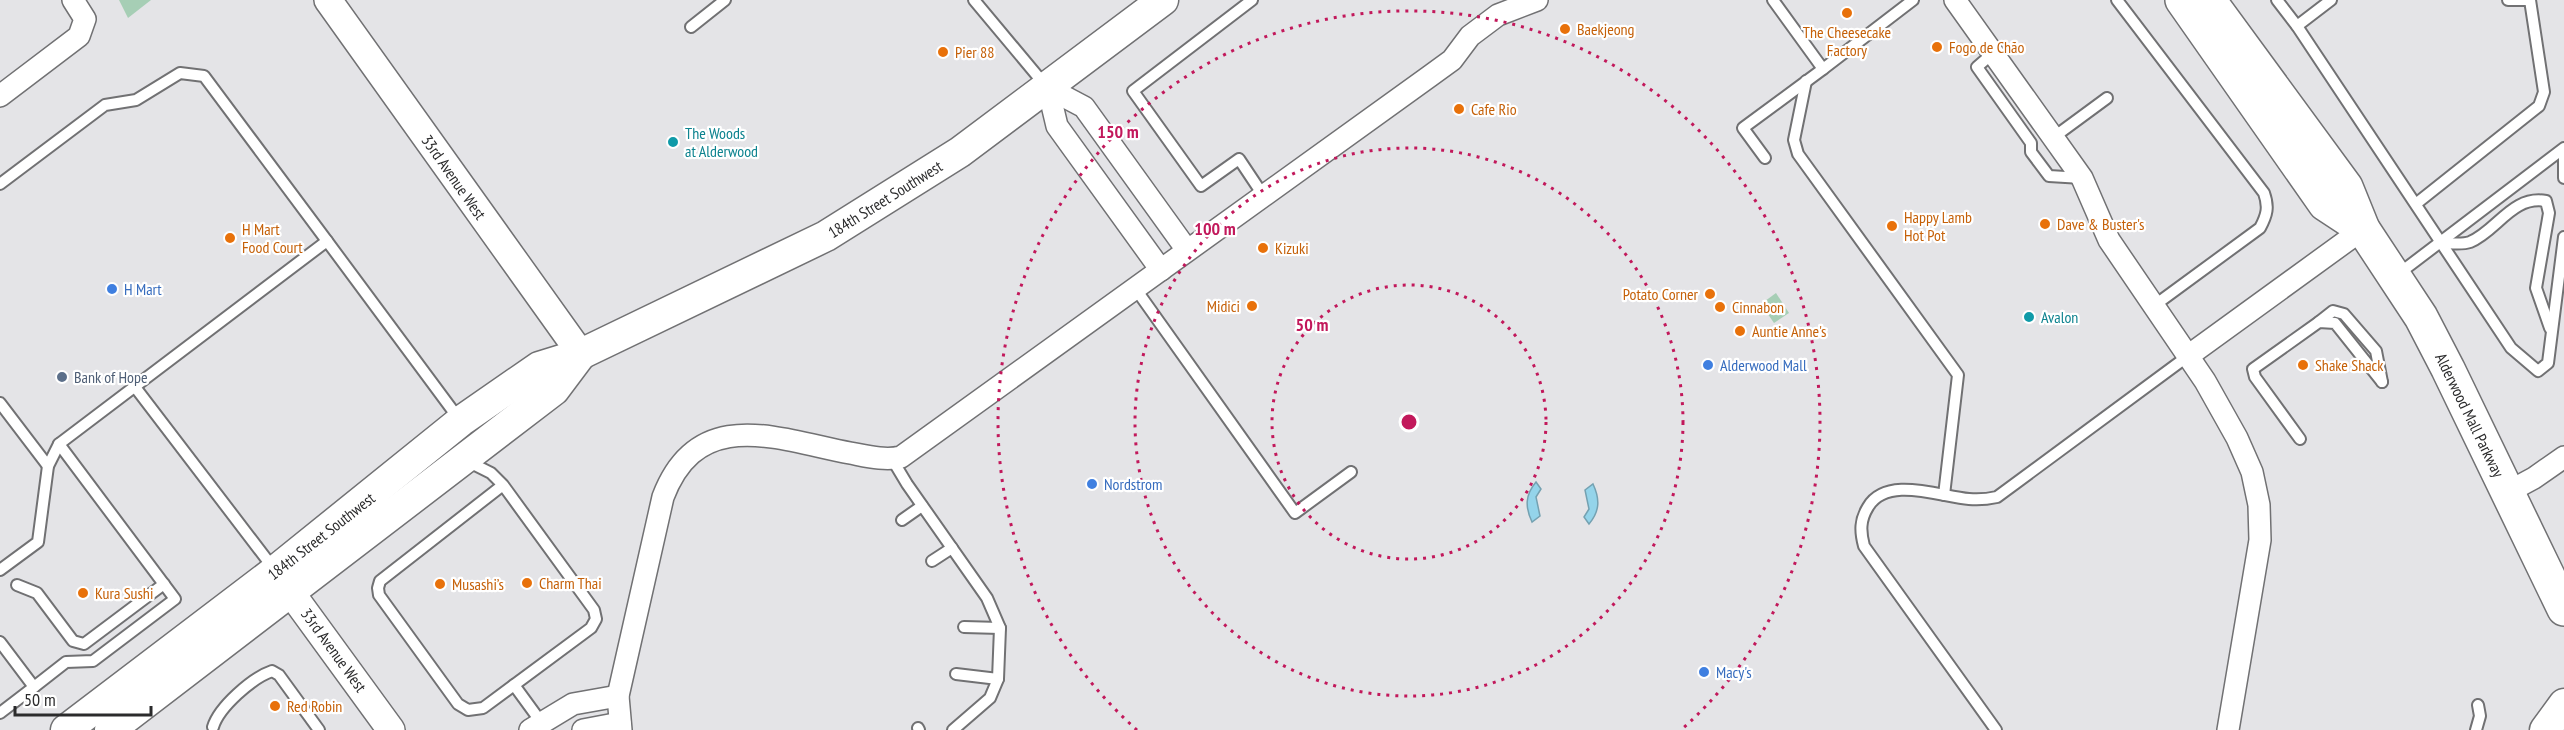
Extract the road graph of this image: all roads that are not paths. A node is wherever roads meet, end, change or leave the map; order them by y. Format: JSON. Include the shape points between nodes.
{"nodes":[{"id":1,"x":73,"y":0,"type":"edge"},
{"id":2,"x":329,"y":0,"type":"edge"},
{"id":3,"x":725,"y":0,"type":"edge"},
{"id":4,"x":974,"y":0,"type":"edge"},
{"id":5,"x":1163,"y":0,"type":"edge"},
{"id":6,"x":1252,"y":0,"type":"edge"},
{"id":7,"x":1537,"y":0,"type":"edge"},
{"id":8,"x":1773,"y":0,"type":"edge"},
{"id":9,"x":1913,"y":0,"type":"edge"},
{"id":10,"x":1955,"y":0,"type":"edge"},
{"id":11,"x":2117,"y":0,"type":"edge"},
{"id":12,"x":2277,"y":0,"type":"edge"},
{"id":13,"x":2331,"y":0,"type":"edge"},
{"id":14,"x":2508,"y":0,"type":"edge"},
{"id":15,"x":2530,"y":0,"type":"edge"},
{"id":16,"x":2208,"y":8,"type":"edge"},
{"id":17,"x":2297,"y":26,"type":"junction"},
{"id":18,"x":691,"y":27,"type":"dead end"},
{"id":19,"x":1992,"y":54,"type":"junction"},
{"id":20,"x":1823,"y":69,"type":"junction"},
{"id":21,"x":1806,"y":81,"type":"junction"},
{"id":22,"x":1048,"y":88,"type":"junction"},
{"id":23,"x":0,"y":96,"type":"edge"},
{"id":24,"x":2107,"y":98,"type":"dead end"},
{"id":25,"x":2051,"y":134,"type":"junction"},
{"id":26,"x":2031,"y":143,"type":"junction"},
{"id":27,"x":2564,"y":149,"type":"edge"},
{"id":28,"x":1765,"y":158,"type":"dead end"},
{"id":29,"x":2082,"y":178,"type":"junction"},
{"id":30,"x":2564,"y":178,"type":"edge"},
{"id":31,"x":0,"y":184,"type":"edge"},
{"id":32,"x":1263,"y":195,"type":"junction"},
{"id":33,"x":2417,"y":203,"type":"junction"},
{"id":34,"x":2363,"y":229,"type":"junction"},
{"id":35,"x":2564,"y":237,"type":"edge"},
{"id":36,"x":327,"y":241,"type":"junction"},
{"id":37,"x":2442,"y":243,"type":"junction"},
{"id":38,"x":1187,"y":250,"type":"junction"},
{"id":39,"x":1161,"y":270,"type":"junction"},
{"id":40,"x":2394,"y":277,"type":"junction"},
{"id":41,"x":1135,"y":288,"type":"junction"},
{"id":42,"x":2156,"y":305,"type":"junction"},
{"id":43,"x":2552,"y":332,"type":"junction"},
{"id":44,"x":581,"y":354,"type":"junction"},
{"id":45,"x":2188,"y":356,"type":"junction"},
{"id":46,"x":2382,"y":382,"type":"dead end"},
{"id":47,"x":135,"y":387,"type":"junction"},
{"id":48,"x":0,"y":403,"type":"edge"},
{"id":49,"x":461,"y":421,"type":"junction"},
{"id":50,"x":2300,"y":439,"type":"dead end"},
{"id":51,"x":59,"y":444,"type":"junction"},
{"id":52,"x":2564,"y":457,"type":"edge"},
{"id":53,"x":892,"y":459,"type":"junction"},
{"id":54,"x":462,"y":460,"type":"junction"},
{"id":55,"x":48,"y":466,"type":"junction"},
{"id":56,"x":1351,"y":472,"type":"dead end"},
{"id":57,"x":503,"y":485,"type":"junction"},
{"id":58,"x":2508,"y":492,"type":"junction"},
{"id":59,"x":1944,"y":495,"type":"junction"},
{"id":60,"x":922,"y":506,"type":"junction"},
{"id":61,"x":902,"y":520,"type":"dead end"},
{"id":62,"x":952,"y":548,"type":"junction"},
{"id":63,"x":932,"y":561,"type":"dead end"},
{"id":64,"x":0,"y":570,"type":"edge"},
{"id":65,"x":284,"y":581,"type":"junction"},
{"id":66,"x":164,"y":584,"type":"junction"},
{"id":67,"x":17,"y":585,"type":"dead end"},
{"id":68,"x":2564,"y":609,"type":"edge"},
{"id":69,"x":964,"y":627,"type":"dead end"},
{"id":70,"x":1000,"y":628,"type":"junction"},
{"id":71,"x":0,"y":642,"type":"edge"},
{"id":72,"x":956,"y":674,"type":"dead end"},
{"id":73,"x":998,"y":679,"type":"junction"},
{"id":74,"x":514,"y":685,"type":"junction"},
{"id":75,"x":34,"y":687,"type":"junction"},
{"id":76,"x":618,"y":696,"type":"junction"},
{"id":77,"x":2564,"y":704,"type":"edge"},
{"id":78,"x":2478,"y":705,"type":"dead end"},
{"id":79,"x":0,"y":713,"type":"edge"},
{"id":80,"x":535,"y":726,"type":"edge"},
{"id":81,"x":621,"y":726,"type":"edge"},
{"id":82,"x":212,"y":729,"type":"edge"},
{"id":83,"x":66,"y":730,"type":"edge"},
{"id":84,"x":110,"y":730,"type":"edge"},
{"id":85,"x":319,"y":730,"type":"edge"},
{"id":86,"x":391,"y":730,"type":"edge"},
{"id":87,"x":583,"y":730,"type":"edge"},
{"id":88,"x":953,"y":730,"type":"edge"},
{"id":89,"x":1996,"y":730,"type":"edge"},
{"id":90,"x":2228,"y":730,"type":"edge"},
{"id":91,"x":2476,"y":730,"type":"edge"},
{"id":92,"x":2545,"y":730,"type":"edge"}],
"edges":[{"from":1,"to":23,"type":"street","via":[[85,19],[80,36]]},
{"from":2,"to":44,"type":"street","name":"33rd Avenue West"},
{"from":3,"to":18,"type":"lane"},
{"from":4,"to":22,"type":"lane"},
{"from":5,"to":22,"type":"main road","name":"184th Street Southwest"},
{"from":6,"to":32,"type":"lane","via":[[1133,91],[1201,186],[1239,159]]},
{"from":7,"to":32,"type":"street","via":[[1498,15],[1470,36],[1452,60]]},
{"from":8,"to":20,"type":"lane"},
{"from":9,"to":20,"type":"lane"},
{"from":10,"to":19,"type":"street"},
{"from":11,"to":42,"type":"lane","via":[[2264,193],[2268,205],[2260,228]]},
{"from":12,"to":17,"type":"lane"},
{"from":13,"to":17,"type":"lane"},
{"from":14,"to":15,"type":"lane"},
{"from":15,"to":33,"type":"lane","via":[[2544,92],[2539,106]]},
{"from":16,"to":34,"type":"main road","name":"Alderwood Mall Parkway","via":[[2325,204]]},
{"from":17,"to":33,"type":"lane"},
{"from":19,"to":25,"type":"street"},
{"from":19,"to":26,"type":"lane","via":[[1977,67]]},
{"from":20,"to":21,"type":"lane"},
{"from":21,"to":28,"type":"lane","via":[[1743,128]]},
{"from":21,"to":59,"type":"lane","via":[[1794,140],[1798,154],[1958,375]]},
{"from":22,"to":38,"type":"street","via":[[1083,107]]},
{"from":22,"to":39,"type":"street","via":[[1057,126]]},
{"from":22,"to":44,"type":"main road","name":"184th Street Southwest","via":[[960,152],[826,236]]},
{"from":24,"to":25,"type":"lane"},
{"from":25,"to":26,"type":"lane"},
{"from":25,"to":29,"type":"street"},
{"from":26,"to":29,"type":"lane","via":[[2031,152],[2049,176]]},
{"from":27,"to":30,"type":"lane"},
{"from":27,"to":37,"type":"lane"},
{"from":29,"to":42,"type":"street","via":[[2109,240]]},
{"from":31,"to":36,"type":"lane","via":[[105,105],[136,100],[180,73],[204,76]]},
{"from":32,"to":38,"type":"street"},
{"from":33,"to":37,"type":"lane"},
{"from":34,"to":40,"type":"main road","name":"Alderwood Mall Parkway"},
{"from":34,"to":45,"type":"street"},
{"from":35,"to":43,"type":"lane"},
{"from":36,"to":47,"type":"lane"},
{"from":36,"to":49,"type":"lane"},
{"from":37,"to":40,"type":"lane"},
{"from":37,"to":43,"type":"lane","via":[[2511,348],[2538,371],[2548,363]]},
{"from":37,"to":43,"type":"lane","via":[[2469,242],[2517,206],[2546,201],[2548,213],[2536,288]]},
{"from":38,"to":39,"type":"street"},
{"from":39,"to":41,"type":"street"},
{"from":40,"to":58,"type":"main road","name":"Alderwood Mall Parkway","via":[[2443,358]]},
{"from":41,"to":53,"type":"street","via":[[917,446]]},
{"from":41,"to":56,"type":"lane","via":[[1295,513]]},
{"from":42,"to":45,"type":"street"},
{"from":44,"to":49,"type":"main road","name":"184th Street Southwest","via":[[538,367]]},
{"from":44,"to":54,"type":"main road","name":"184th Street Southwest","via":[[554,390]]},
{"from":45,"to":59,"type":"lane","via":[[1997,497],[1970,499]]},
{"from":45,"to":90,"type":"street","via":[[2237,438],[2252,472],[2259,505],[2260,540]]},
{"from":46,"to":50,"type":"lane","via":[[2335,323],[2319,322],[2253,369]]},
{"from":47,"to":51,"type":"lane"},
{"from":47,"to":65,"type":"lane"},
{"from":48,"to":55,"type":"lane"},
{"from":49,"to":65,"type":"main road","name":"184th Street Southwest"},
{"from":51,"to":55,"type":"lane"},
{"from":51,"to":66,"type":"lane"},
{"from":52,"to":58,"type":"street"},
{"from":53,"to":60,"type":"lane"},
{"from":53,"to":76,"type":"street","via":[[746,434],[725,435],[683,460],[670,477],[663,497]]},
{"from":54,"to":57,"type":"lane","via":[[490,473]]},
{"from":54,"to":65,"type":"main road","name":"184th Street Southwest"},
{"from":55,"to":64,"type":"lane","via":[[38,542]]},
{"from":57,"to":74,"type":"lane","via":[[594,610],[596,619],[591,628]]},
{"from":57,"to":74,"type":"lane","via":[[380,581],[378,588],[379,595],[458,704],[468,710],[483,708]]},
{"from":58,"to":68,"type":"main road","name":"Alderwood Mall Parkway"},
{"from":59,"to":89,"type":"lane","via":[[1913,489],[1889,492],[1872,500],[1862,517],[1861,534],[1864,546]]},
{"from":60,"to":61,"type":"lane"},
{"from":60,"to":62,"type":"lane"},
{"from":62,"to":63,"type":"lane"},
{"from":62,"to":70,"type":"lane","via":[[987,598]]},
{"from":65,"to":83,"type":"main road","name":"184th Street Southwest"},
{"from":65,"to":84,"type":"main road","name":"184th Street Southwest"},
{"from":65,"to":86,"type":"street","name":"33rd Avenue West"},
{"from":66,"to":67,"type":"lane","via":[[84,644],[73,641],[37,593]]},
{"from":66,"to":75,"type":"lane","via":[[175,599],[93,661],[66,662]]},
{"from":69,"to":70,"type":"lane"},
{"from":70,"to":73,"type":"lane"},
{"from":71,"to":75,"type":"lane"},
{"from":72,"to":73,"type":"lane"},
{"from":73,"to":88,"type":"lane","via":[[990,698]]},
{"from":74,"to":80,"type":"lane"},
{"from":75,"to":79,"type":"lane"},
{"from":76,"to":80,"type":"street","via":[[573,704]]},
{"from":76,"to":81,"type":"street"},
{"from":77,"to":92,"type":"main road"},
{"from":78,"to":91,"type":"lane"},
{"from":81,"to":87,"type":"street"},
{"from":82,"to":85,"type":"lane","via":[[228,702],[272,671]]}]}
